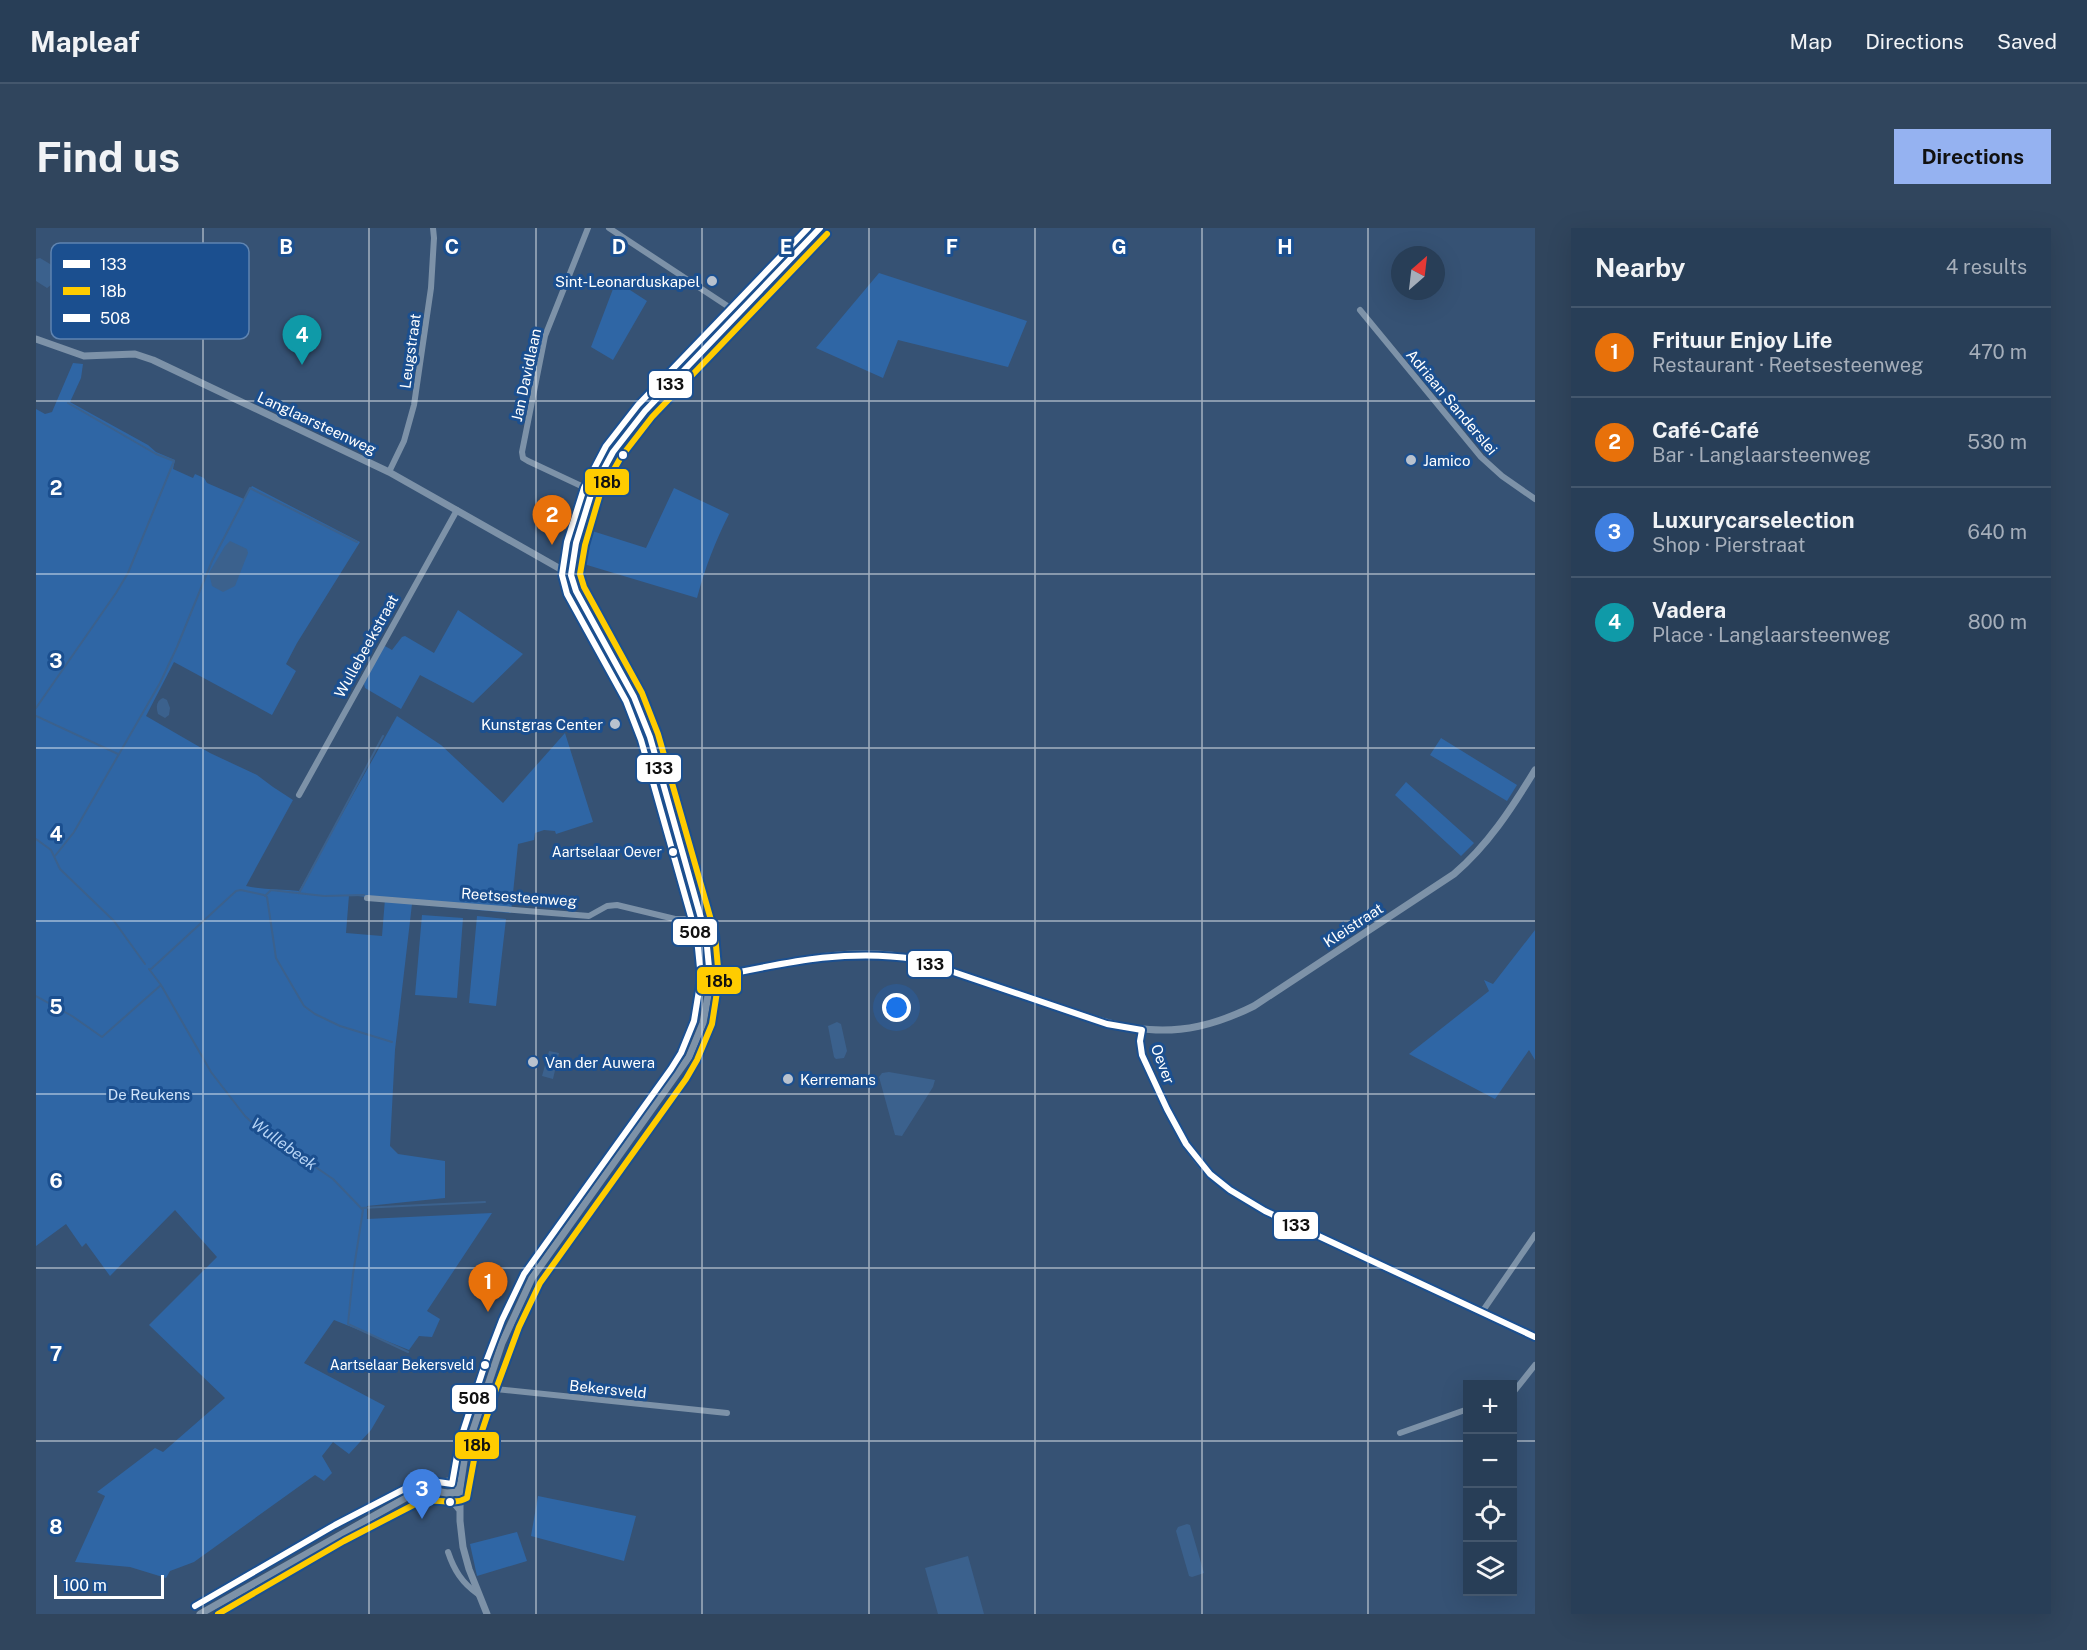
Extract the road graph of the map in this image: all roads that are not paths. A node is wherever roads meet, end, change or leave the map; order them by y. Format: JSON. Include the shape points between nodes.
{"nodes":[{"id":1,"x":433,"y":228,"type":"edge"},
{"id":2,"x":588,"y":228,"type":"edge"},
{"id":3,"x":609,"y":228,"type":"edge"},
{"id":4,"x":820,"y":228,"type":"edge"},
{"id":5,"x":1360,"y":310,"type":"dead end"},
{"id":6,"x":738,"y":313,"type":"junction"},
{"id":7,"x":36,"y":339,"type":"edge"},
{"id":8,"x":389,"y":472,"type":"junction"},
{"id":9,"x":592,"y":491,"type":"junction"},
{"id":10,"x":1535,"y":499,"type":"edge"},
{"id":11,"x":457,"y":510,"type":"junction"},
{"id":12,"x":571,"y":575,"type":"junction"},
{"id":13,"x":1535,"y":770,"type":"edge"},
{"id":14,"x":298,"y":795,"type":"dead end"},
{"id":15,"x":367,"y":898,"type":"dead end"},
{"id":16,"x":701,"y":919,"type":"junction"},
{"id":17,"x":710,"y":978,"type":"junction"},
{"id":18,"x":1142,"y":1030,"type":"junction"},
{"id":19,"x":1535,"y":1235,"type":"edge"},
{"id":20,"x":1482,"y":1312,"type":"junction"},
{"id":21,"x":1535,"y":1337,"type":"edge"},
{"id":22,"x":1535,"y":1365,"type":"edge"},
{"id":23,"x":486,"y":1388,"type":"junction"},
{"id":24,"x":1517,"y":1388,"type":"edge"},
{"id":25,"x":1463,"y":1410,"type":"edge"},
{"id":26,"x":727,"y":1413,"type":"dead end"},
{"id":27,"x":1400,"y":1433,"type":"dead end"},
{"id":28,"x":462,"y":1468,"type":"junction"},
{"id":29,"x":450,"y":1481,"type":"junction"},
{"id":30,"x":460,"y":1490,"type":"junction"},
{"id":31,"x":418,"y":1492,"type":"junction"},
{"id":32,"x":446,"y":1493,"type":"junction"},
{"id":33,"x":459,"y":1509,"type":"junction"},
{"id":34,"x":448,"y":1552,"type":"dead end"},
{"id":35,"x":478,"y":1594,"type":"junction"},
{"id":36,"x":200,"y":1614,"type":"edge"},
{"id":37,"x":487,"y":1614,"type":"edge"}],
"edges":[{"from":1,"to":8,"type":"street","name":"Leugstraat","via":[[431,288],[414,405],[404,441]]},
{"from":2,"to":9,"type":"street","name":"Jan Davidlaan","via":[[545,336],[522,452],[528,461]]},
{"from":3,"to":6,"type":"street"},
{"from":4,"to":6,"type":"street"},
{"from":5,"to":10,"type":"street","name":"Adriaan Sanderslei","via":[[1481,456]]},
{"from":6,"to":9,"type":"street","via":[[630,428]]},
{"from":7,"to":8,"type":"street","name":"Langlaarsteenweg","via":[[84,356],[147,357]]},
{"from":8,"to":11,"type":"street","name":"Langlaarsteenweg"},
{"from":9,"to":12,"type":"street"},
{"from":11,"to":12,"type":"street","name":"Langlaarsteenweg"},
{"from":11,"to":14,"type":"street","name":"Wullebeekstraat"},
{"from":12,"to":16,"type":"street","via":[[646,727]]},
{"from":13,"to":18,"type":"street","name":"Kleistraat","via":[[1486,841],[1438,886],[1227,1020],[1182,1029]]},
{"from":15,"to":16,"type":"street","name":"Reetsesteenweg","via":[[589,916],[608,906],[617,906],[675,920]]},
{"from":16,"to":17,"type":"street"},
{"from":17,"to":18,"type":"street","name":"Oever","via":[[834,954],[885,953],[915,959],[1107,1024]]},
{"from":17,"to":23,"type":"street","via":[[703,1023],[689,1057],[532,1278],[509,1325]]},
{"from":18,"to":20,"type":"street","name":"Oever","via":[[1142,1055],[1179,1136],[1201,1165],[1224,1186],[1265,1211]]},
{"from":19,"to":20,"type":"street"},
{"from":20,"to":21,"type":"street","name":"Oever"},
{"from":22,"to":24,"type":"street"},
{"from":23,"to":26,"type":"street","name":"Bekersveld"},
{"from":23,"to":28,"type":"street"},
{"from":25,"to":27,"type":"street"},
{"from":28,"to":29,"type":"street"},
{"from":28,"to":30,"type":"street"},
{"from":29,"to":30,"type":"street"},
{"from":29,"to":31,"type":"street","via":[[432,1483]]},
{"from":30,"to":32,"type":"street"},
{"from":30,"to":33,"type":"street"},
{"from":31,"to":32,"type":"street"},
{"from":31,"to":36,"type":"street"},
{"from":32,"to":33,"type":"street"},
{"from":33,"to":35,"type":"street","via":[[463,1547]]},
{"from":34,"to":35,"type":"street","via":[[465,1585]]},
{"from":35,"to":37,"type":"street"}]}
